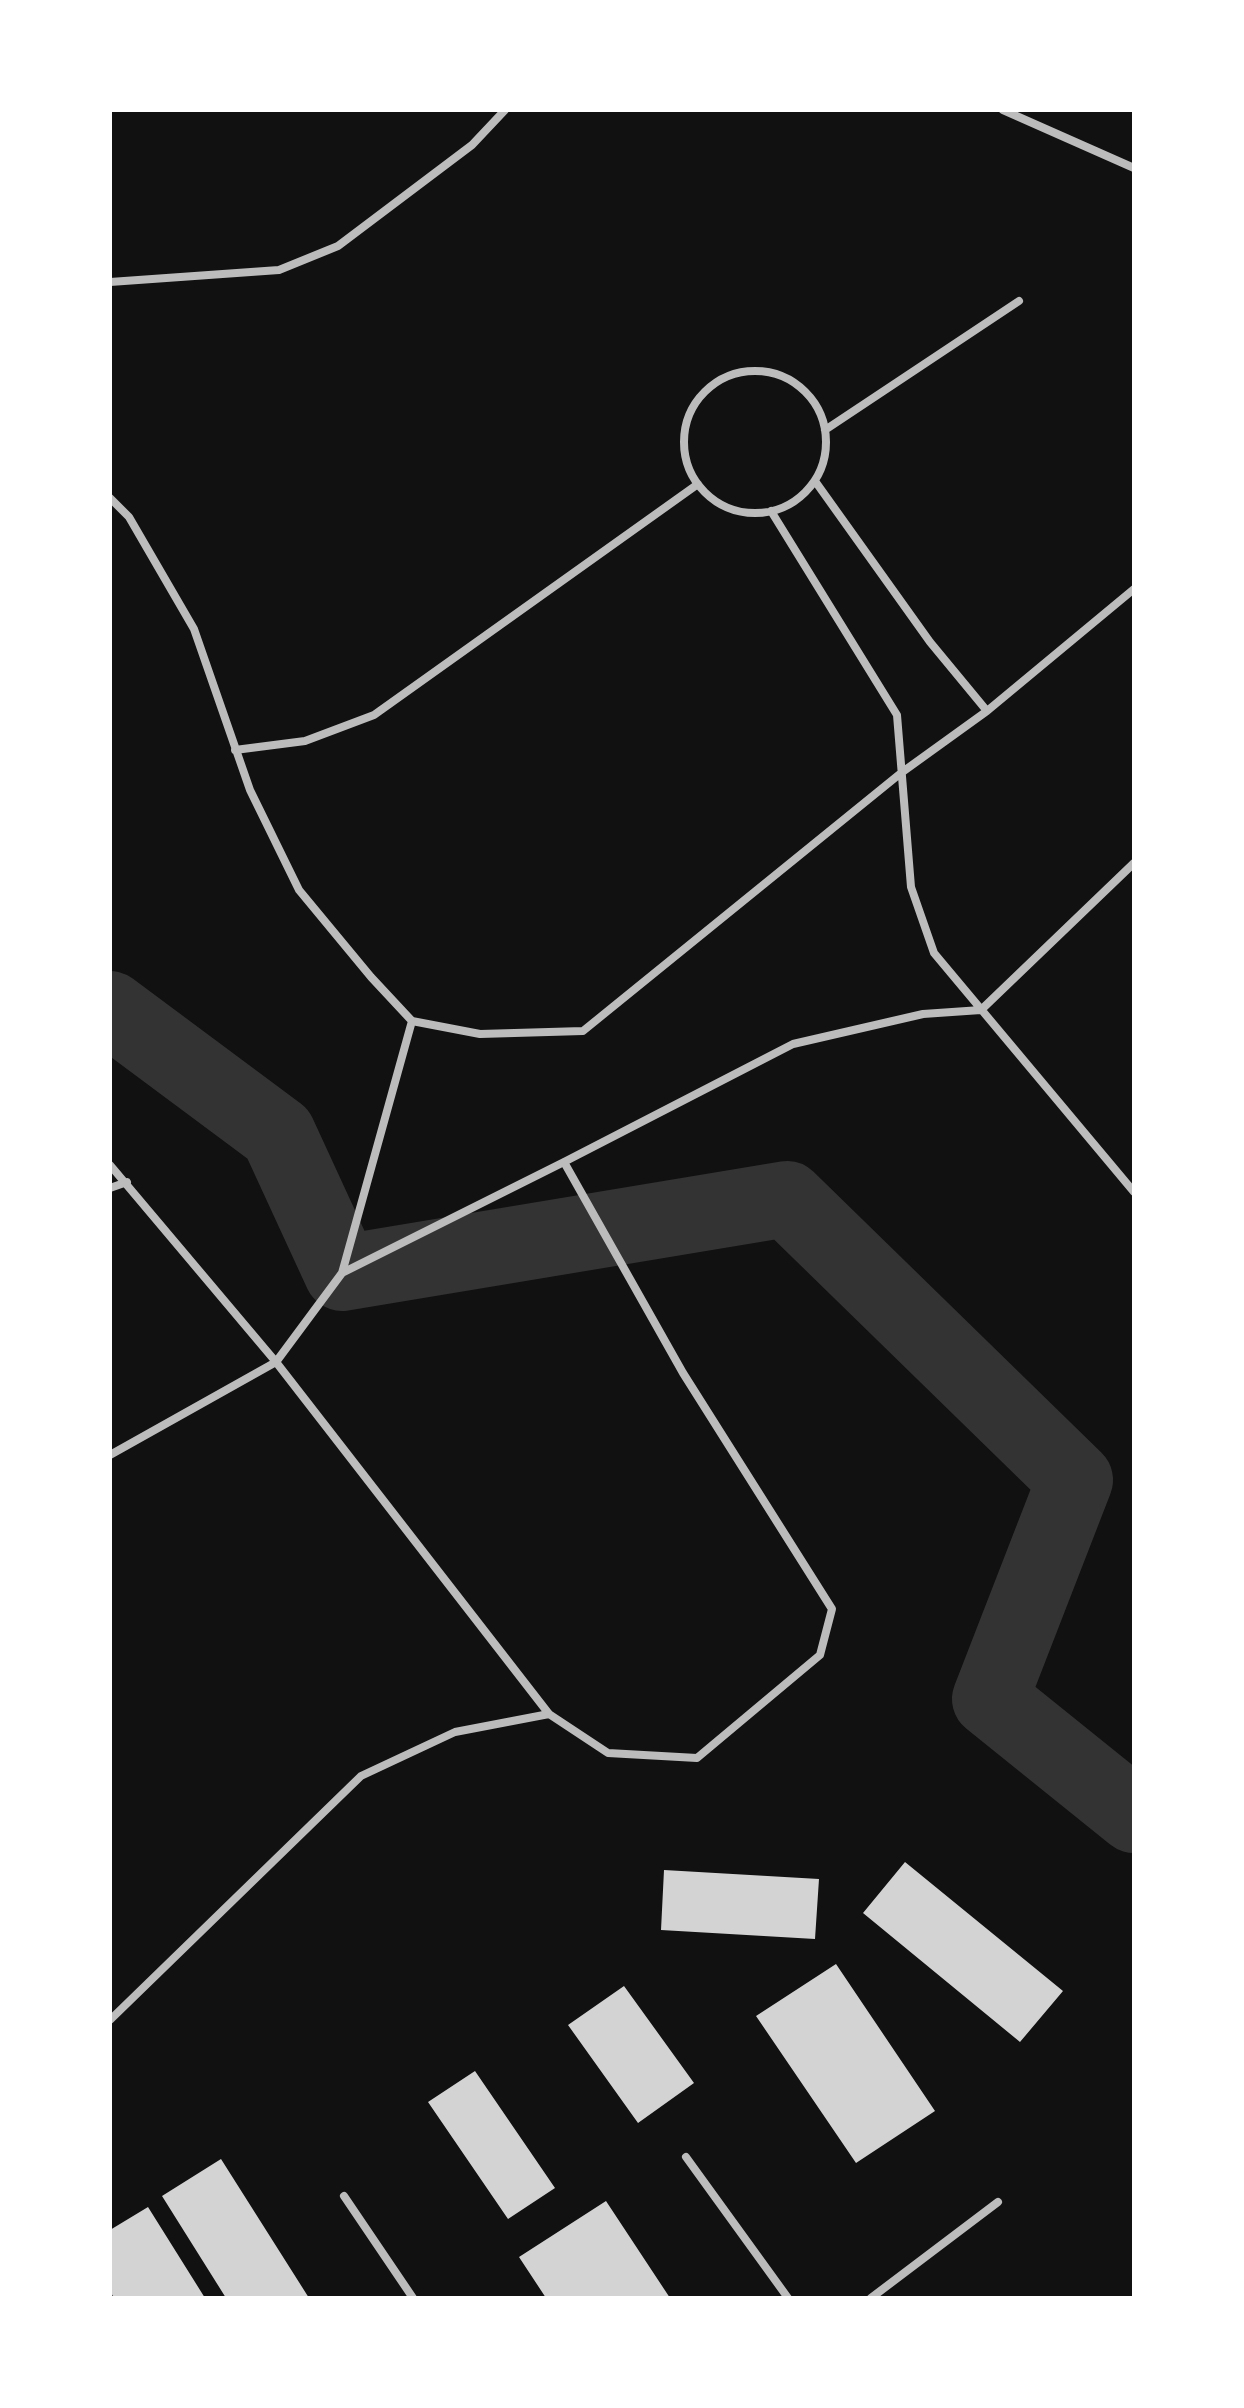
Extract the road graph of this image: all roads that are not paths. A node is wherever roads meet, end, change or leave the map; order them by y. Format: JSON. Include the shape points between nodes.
{"nodes":[{"id":1,"x":505,"y":110,"type":"edge"},
{"id":2,"x":1003,"y":110,"type":"edge"},
{"id":3,"x":1134,"y":168,"type":"edge"},
{"id":4,"x":110,"y":282,"type":"edge"},
{"id":5,"x":1019,"y":301,"type":"dead end"},
{"id":6,"x":825,"y":430,"type":"junction"},
{"id":7,"x":815,"y":481,"type":"junction"},
{"id":8,"x":698,"y":484,"type":"junction"},
{"id":9,"x":110,"y":498,"type":"edge"},
{"id":10,"x":771,"y":511,"type":"junction"},
{"id":11,"x":1134,"y":589,"type":"edge"},
{"id":12,"x":987,"y":711,"type":"junction"},
{"id":13,"x":235,"y":750,"type":"junction"},
{"id":14,"x":901,"y":773,"type":"junction"},
{"id":15,"x":1134,"y":863,"type":"edge"},
{"id":16,"x":981,"y":1010,"type":"junction"},
{"id":17,"x":412,"y":1021,"type":"junction"},
{"id":18,"x":564,"y":1162,"type":"junction"},
{"id":19,"x":110,"y":1165,"type":"edge"},
{"id":20,"x":127,"y":1182,"type":"junction"},
{"id":21,"x":110,"y":1188,"type":"edge"},
{"id":22,"x":1134,"y":1192,"type":"edge"},
{"id":23,"x":342,"y":1273,"type":"junction"},
{"id":24,"x":276,"y":1362,"type":"junction"},
{"id":25,"x":110,"y":1455,"type":"edge"},
{"id":26,"x":549,"y":1714,"type":"junction"},
{"id":27,"x":110,"y":2020,"type":"edge"},
{"id":28,"x":686,"y":2157,"type":"dead end"},
{"id":29,"x":344,"y":2196,"type":"dead end"},
{"id":30,"x":998,"y":2202,"type":"dead end"},
{"id":31,"x":413,"y":2298,"type":"edge"},
{"id":32,"x":788,"y":2298,"type":"edge"},
{"id":33,"x":871,"y":2298,"type":"edge"}],
"edges":[{"from":1,"to":4,"type":"street","via":[[472,145],[338,246],[279,270]]},
{"from":2,"to":3,"type":"street"},
{"from":5,"to":6,"type":"street"},
{"from":6,"to":7,"type":"street","via":[[827,448]]},
{"from":6,"to":8,"type":"street","via":[[817,406],[800,386],[778,374],[752,370],[727,375],[705,390],[690,411],[683,435],[686,461]]},
{"from":7,"to":10,"type":"street","via":[[788,505]]},
{"from":7,"to":12,"type":"street","via":[[930,642]]},
{"from":8,"to":10,"type":"street","via":[[730,508]]},
{"from":8,"to":13,"type":"street","via":[[374,715],[305,741]]},
{"from":9,"to":13,"type":"street","via":[[129,517],[194,629]]},
{"from":10,"to":14,"type":"street","via":[[897,715]]},
{"from":11,"to":12,"type":"street"},
{"from":12,"to":14,"type":"street"},
{"from":13,"to":17,"type":"street","via":[[299,890]]},
{"from":14,"to":16,"type":"street","via":[[911,887],[934,953]]},
{"from":14,"to":17,"type":"street","via":[[583,1031],[480,1034]]},
{"from":15,"to":16,"type":"street"},
{"from":16,"to":18,"type":"street","via":[[923,1014],[793,1044]]},
{"from":16,"to":22,"type":"street"},
{"from":17,"to":23,"type":"street"},
{"from":18,"to":23,"type":"street"},
{"from":18,"to":26,"type":"street","via":[[683,1373],[832,1609],[820,1655],[697,1758],[608,1753]]},
{"from":19,"to":20,"type":"street"},
{"from":20,"to":21,"type":"street"},
{"from":20,"to":24,"type":"street"},
{"from":23,"to":24,"type":"street"},
{"from":24,"to":25,"type":"street"},
{"from":24,"to":26,"type":"street"},
{"from":26,"to":27,"type":"street","via":[[455,1732],[361,1776]]},
{"from":28,"to":32,"type":"street"},
{"from":29,"to":31,"type":"street"},
{"from":30,"to":33,"type":"street"}]}
